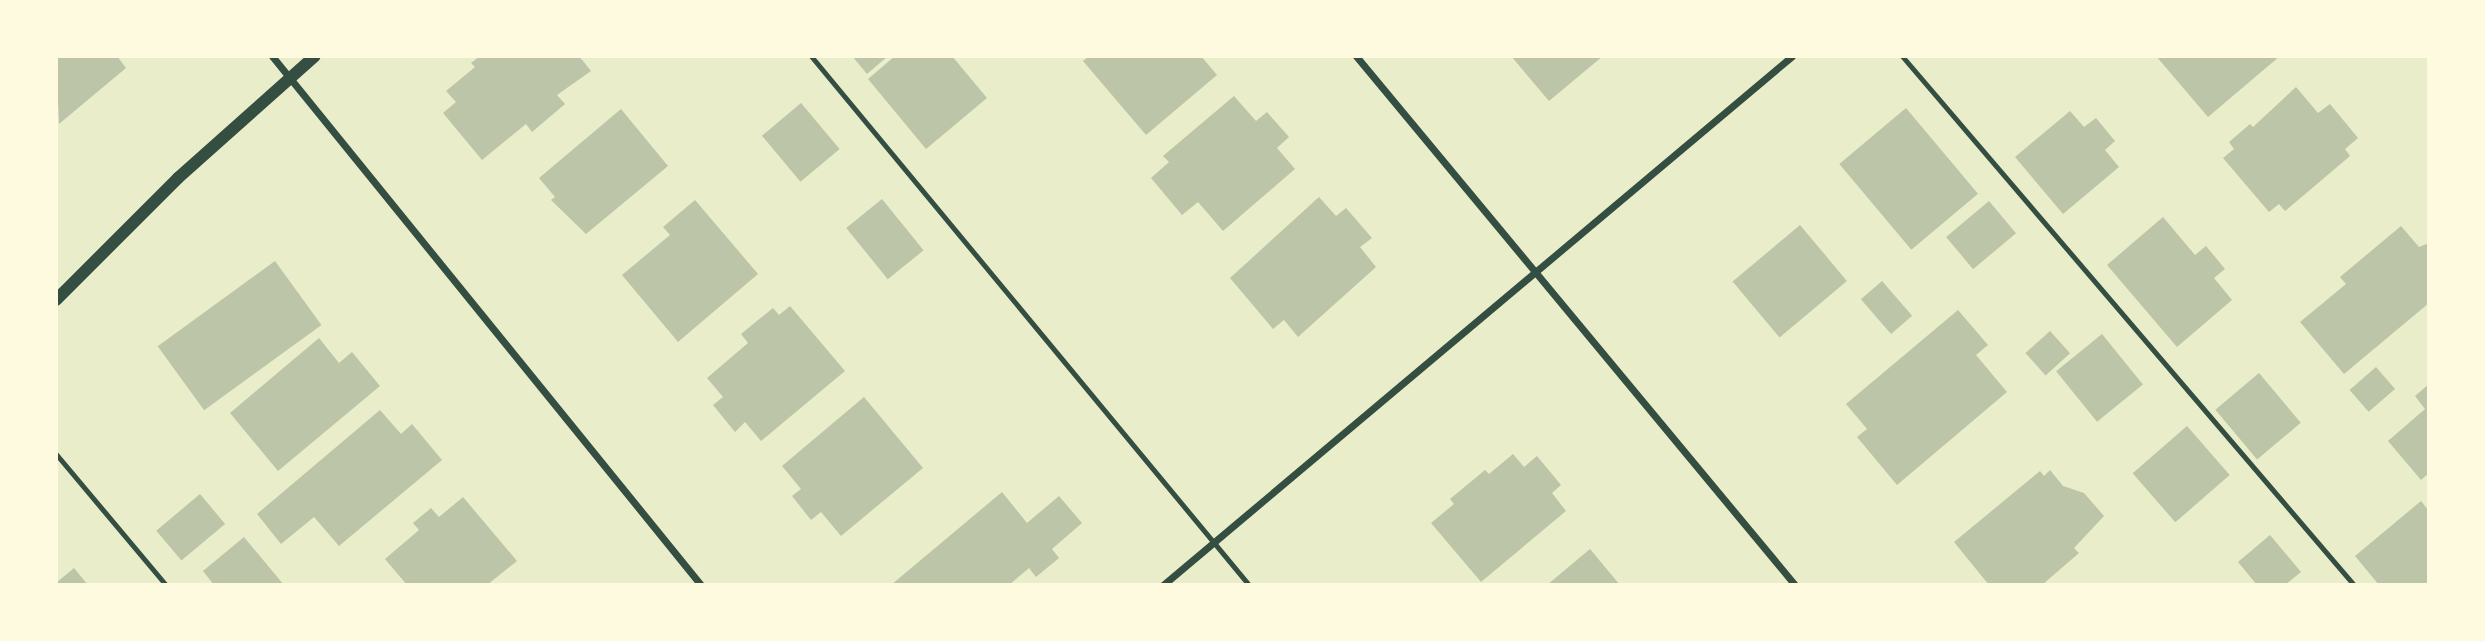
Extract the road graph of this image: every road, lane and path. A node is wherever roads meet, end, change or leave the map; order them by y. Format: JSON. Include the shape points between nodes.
{"nodes":[{"id":1,"x":272,"y":56,"type":"edge"},
{"id":2,"x":315,"y":56,"type":"edge"},
{"id":3,"x":811,"y":56,"type":"edge"},
{"id":4,"x":1356,"y":56,"type":"edge"},
{"id":5,"x":1792,"y":56,"type":"edge"},
{"id":6,"x":1902,"y":56,"type":"edge"},
{"id":7,"x":289,"y":78,"type":"junction"},
{"id":8,"x":1536,"y":272,"type":"junction"},
{"id":9,"x":56,"y":300,"type":"edge"},
{"id":10,"x":56,"y":454,"type":"edge"},
{"id":11,"x":1215,"y":542,"type":"junction"},
{"id":12,"x":166,"y":585,"type":"edge"},
{"id":13,"x":701,"y":585,"type":"edge"},
{"id":14,"x":1164,"y":585,"type":"edge"},
{"id":15,"x":1249,"y":585,"type":"edge"},
{"id":16,"x":1795,"y":585,"type":"edge"},
{"id":17,"x":2354,"y":585,"type":"edge"}],
"edges":[{"from":1,"to":7,"type":"street"},
{"from":2,"to":7,"type":"street"},
{"from":3,"to":11,"type":"lane"},
{"from":4,"to":8,"type":"street"},
{"from":5,"to":8,"type":"street"},
{"from":6,"to":17,"type":"lane"},
{"from":7,"to":9,"type":"street","via":[[178,178]]},
{"from":7,"to":13,"type":"street"},
{"from":8,"to":11,"type":"street"},
{"from":8,"to":16,"type":"street"},
{"from":10,"to":12,"type":"lane"},
{"from":11,"to":14,"type":"street"},
{"from":11,"to":15,"type":"lane"}]}
